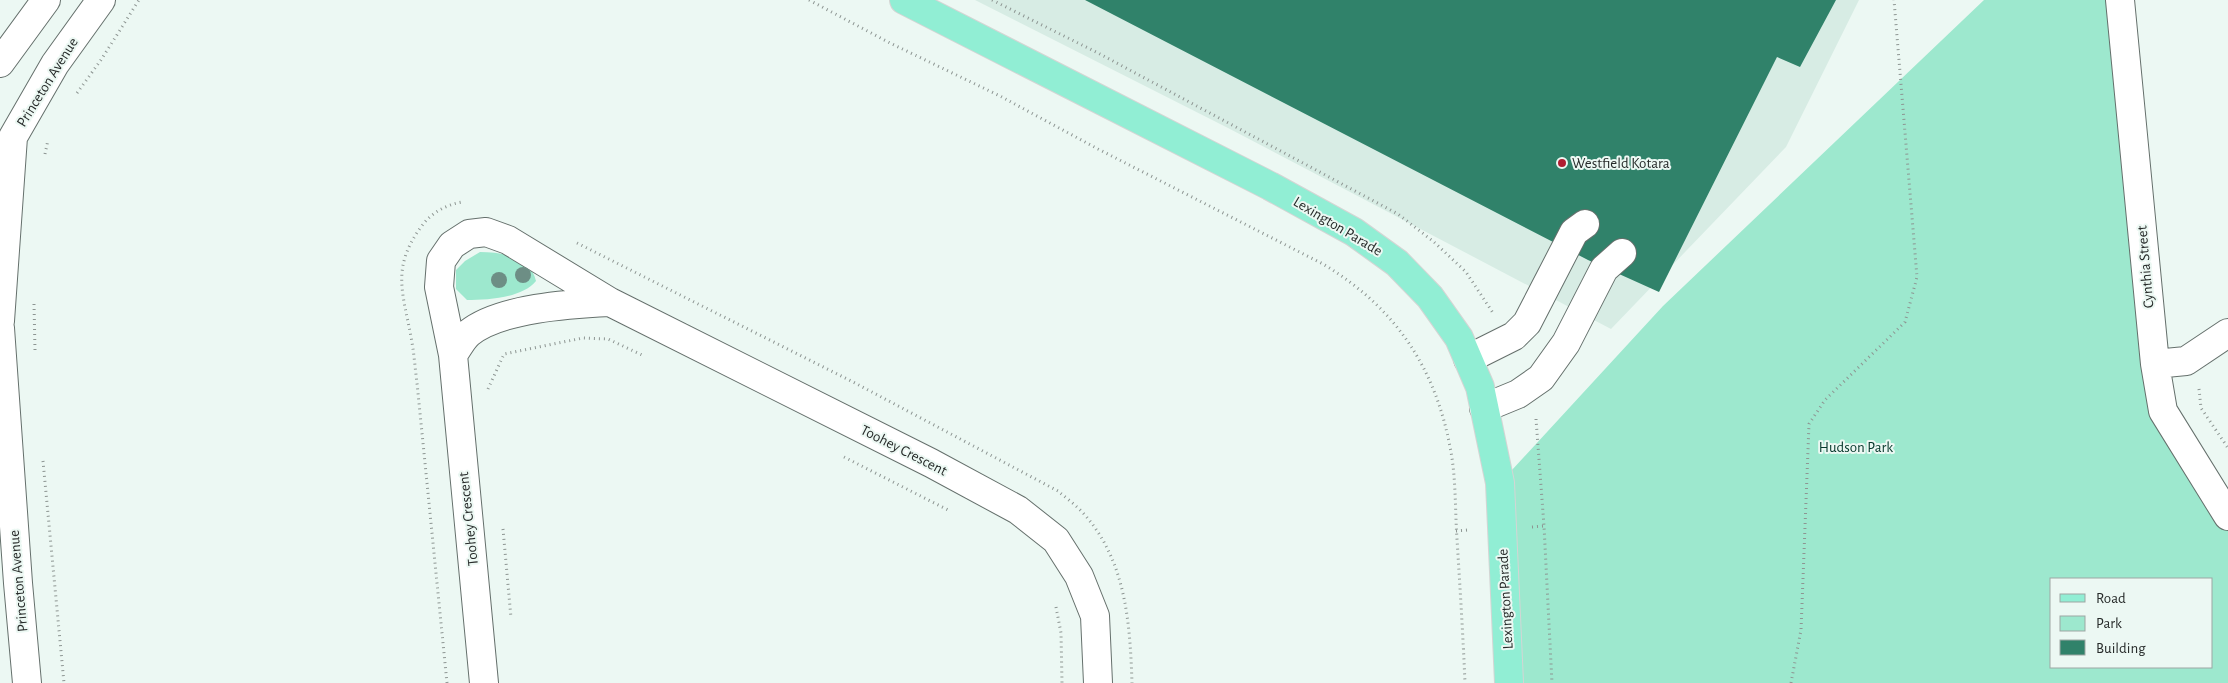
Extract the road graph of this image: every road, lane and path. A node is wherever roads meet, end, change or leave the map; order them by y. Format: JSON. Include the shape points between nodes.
{"nodes":[{"id":1,"x":46,"y":0,"type":"edge"},
{"id":2,"x":101,"y":0,"type":"edge"},
{"id":3,"x":139,"y":0,"type":"edge"},
{"id":4,"x":808,"y":0,"type":"edge"},
{"id":5,"x":904,"y":0,"type":"edge"},
{"id":6,"x":1894,"y":0,"type":"edge"},
{"id":7,"x":2120,"y":0,"type":"edge"},
{"id":8,"x":0,"y":63,"type":"edge"},
{"id":9,"x":74,"y":96,"type":"dead end"},
{"id":10,"x":50,"y":134,"type":"dead end"},
{"id":11,"x":42,"y":163,"type":"dead end"},
{"id":12,"x":467,"y":202,"type":"dead end"},
{"id":13,"x":1585,"y":224,"type":"dead end"},
{"id":14,"x":574,"y":242,"type":"dead end"},
{"id":15,"x":1622,"y":253,"type":"dead end"},
{"id":16,"x":610,"y":302,"type":"junction"},
{"id":17,"x":34,"y":303,"type":"dead end"},
{"id":18,"x":0,"y":321,"type":"edge"},
{"id":19,"x":0,"y":328,"type":"edge"},
{"id":20,"x":2228,"y":332,"type":"edge"},
{"id":21,"x":453,"y":355,"type":"junction"},
{"id":22,"x":35,"y":357,"type":"dead end"},
{"id":23,"x":1468,"y":359,"type":"junction"},
{"id":24,"x":650,"y":360,"type":"dead end"},
{"id":25,"x":2155,"y":364,"type":"junction"},
{"id":26,"x":2198,"y":386,"type":"dead end"},
{"id":27,"x":489,"y":397,"type":"dead end"},
{"id":28,"x":1484,"y":408,"type":"junction"},
{"id":29,"x":1536,"y":416,"type":"dead end"},
{"id":30,"x":2228,"y":448,"type":"edge"},
{"id":31,"x":840,"y":454,"type":"dead end"},
{"id":32,"x":42,"y":459,"type":"dead end"},
{"id":33,"x":953,"y":512,"type":"dead end"},
{"id":34,"x":2228,"y":516,"type":"edge"},
{"id":35,"x":502,"y":521,"type":"dead end"},
{"id":36,"x":1544,"y":526,"type":"junction"},
{"id":37,"x":1531,"y":527,"type":"dead end"},
{"id":38,"x":1468,"y":530,"type":"dead end"},
{"id":39,"x":1456,"y":531,"type":"junction"},
{"id":40,"x":1055,"y":604,"type":"dead end"},
{"id":41,"x":512,"y":626,"type":"dead end"},
{"id":42,"x":27,"y":683,"type":"edge"},
{"id":43,"x":64,"y":683,"type":"edge"},
{"id":44,"x":447,"y":683,"type":"edge"},
{"id":45,"x":484,"y":683,"type":"edge"},
{"id":46,"x":1062,"y":683,"type":"edge"},
{"id":47,"x":1098,"y":683,"type":"edge"},
{"id":48,"x":1132,"y":683,"type":"edge"},
{"id":49,"x":1465,"y":683,"type":"edge"},
{"id":50,"x":1509,"y":683,"type":"edge"},
{"id":51,"x":1552,"y":683,"type":"edge"},
{"id":52,"x":1791,"y":683,"type":"edge"}],
"edges":[{"from":1,"to":8,"type":"street"},
{"from":2,"to":18,"type":"street","name":"Princeton Avenue","via":[[55,64],[13,137]]},
{"from":3,"to":9,"type":"path"},
{"from":4,"to":39,"type":"path","via":[[1000,96],[1346,278],[1383,309],[1410,341],[1426,372],[1440,406],[1451,453]]},
{"from":5,"to":23,"type":"main road","name":"Lexington Parade","via":[[1354,232],[1397,263],[1430,297],[1459,338]]},
{"from":6,"to":52,"type":"path","via":[[1917,277],[1905,322],[1825,400],[1809,424],[1801,630]]},
{"from":7,"to":25,"type":"street","name":"Cynthia Street"},
{"from":10,"to":11,"type":"path"},
{"from":12,"to":44,"type":"path","via":[[451,204],[430,216],[412,240],[401,270],[402,301],[412,338]]},
{"from":13,"to":23,"type":"street","via":[[1574,232],[1527,323],[1514,336]]},
{"from":14,"to":48,"type":"path","via":[[881,397],[1058,491],[1084,513],[1108,546],[1125,594],[1131,629]]},
{"from":15,"to":28,"type":"street","via":[[1604,269],[1566,343],[1541,378],[1518,394]]},
{"from":16,"to":21,"type":"street","via":[[496,317],[468,334]]},
{"from":16,"to":21,"type":"street","name":"Toohey Crescent","via":[[508,240],[486,232],[469,234],[452,245],[441,262],[439,287]]},
{"from":16,"to":47,"type":"street","name":"Toohey Crescent","via":[[1018,510],[1056,540],[1079,576],[1095,616]]},
{"from":17,"to":22,"type":"path"},
{"from":19,"to":42,"type":"street","name":"Princeton Avenue"},
{"from":20,"to":25,"type":"street","via":[[2186,361]]},
{"from":21,"to":45,"type":"street","name":"Toohey Crescent"},
{"from":23,"to":28,"type":"main road","name":"Lexington Parade","via":[[1480,387]]},
{"from":24,"to":27,"type":"path","via":[[608,339],[583,338],[504,354],[488,388]]},
{"from":25,"to":34,"type":"street","name":"Cynthia Street","via":[[2163,411]]},
{"from":26,"to":30,"type":"path","via":[[2201,408]]},
{"from":28,"to":50,"type":"main road","name":"Lexington Parade","via":[[1500,483]]},
{"from":29,"to":36,"type":"path"},
{"from":31,"to":33,"type":"path"},
{"from":32,"to":43,"type":"path"},
{"from":35,"to":41,"type":"path"},
{"from":36,"to":37,"type":"path"},
{"from":36,"to":51,"type":"path"},
{"from":38,"to":39,"type":"path"},
{"from":39,"to":49,"type":"path"},
{"from":40,"to":46,"type":"path","via":[[1061,633]]}]}
